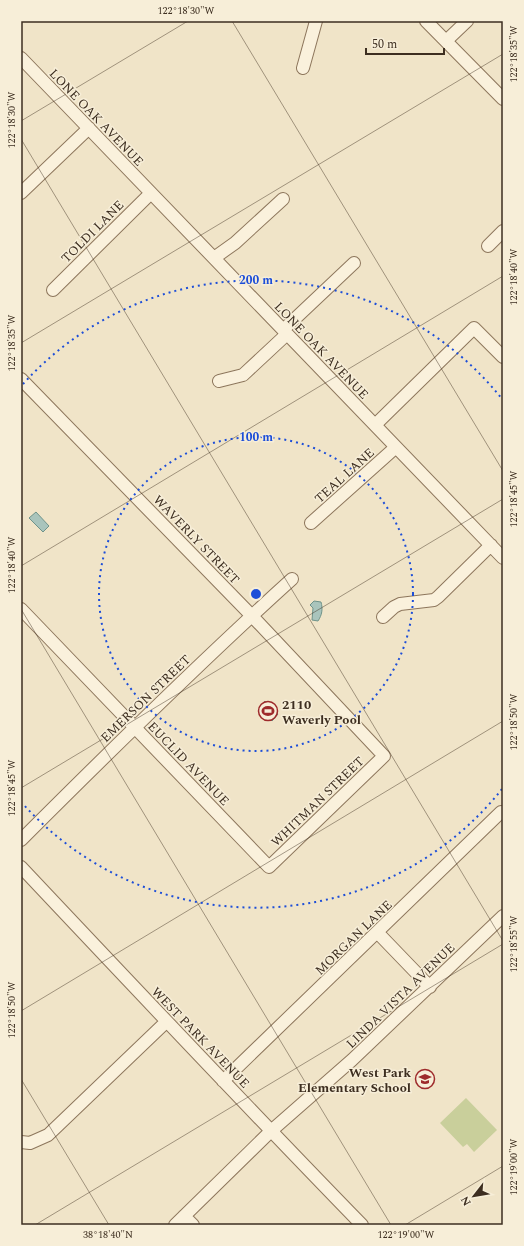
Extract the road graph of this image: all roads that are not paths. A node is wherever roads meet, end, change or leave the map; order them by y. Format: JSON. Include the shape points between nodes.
{"nodes":[{"id":1,"x":316,"y":21,"type":"edge"},
{"id":2,"x":426,"y":21,"type":"edge"},
{"id":3,"x":467,"y":21,"type":"edge"},
{"id":4,"x":446,"y":41,"type":"junction"},
{"id":5,"x":21,"y":58,"type":"edge"},
{"id":6,"x":303,"y":68,"type":"dead end"},
{"id":7,"x":503,"y":99,"type":"edge"},
{"id":8,"x":89,"y":128,"type":"junction"},
{"id":9,"x":21,"y":193,"type":"edge"},
{"id":10,"x":151,"y":193,"type":"junction"},
{"id":11,"x":283,"y":199,"type":"dead end"},
{"id":12,"x":503,"y":231,"type":"edge"},
{"id":13,"x":488,"y":246,"type":"dead end"},
{"id":14,"x":214,"y":258,"type":"junction"},
{"id":15,"x":354,"y":263,"type":"dead end"},
{"id":16,"x":53,"y":290,"type":"dead end"},
{"id":17,"x":285,"y":332,"type":"junction"},
{"id":18,"x":503,"y":357,"type":"edge"},
{"id":19,"x":21,"y":379,"type":"edge"},
{"id":20,"x":219,"y":381,"type":"dead end"},
{"id":21,"x":375,"y":425,"type":"junction"},
{"id":22,"x":396,"y":447,"type":"junction"},
{"id":23,"x":312,"y":523,"type":"dead end"},
{"id":24,"x":491,"y":545,"type":"junction"},
{"id":25,"x":503,"y":558,"type":"edge"},
{"id":26,"x":292,"y":579,"type":"dead end"},
{"id":27,"x":21,"y":610,"type":"edge"},
{"id":28,"x":252,"y":616,"type":"junction"},
{"id":29,"x":383,"y":617,"type":"dead end"},
{"id":30,"x":135,"y":726,"type":"junction"},
{"id":31,"x":384,"y":756,"type":"joint"},
{"id":32,"x":502,"y":812,"type":"dead end"},
{"id":33,"x":21,"y":840,"type":"edge"},
{"id":34,"x":21,"y":867,"type":"edge"},
{"id":35,"x":269,"y":867,"type":"joint"},
{"id":36,"x":503,"y":916,"type":"edge"},
{"id":37,"x":377,"y":932,"type":"junction"},
{"id":38,"x":430,"y":987,"type":"junction"},
{"id":39,"x":166,"y":1022,"type":"junction"},
{"id":40,"x":223,"y":1082,"type":"junction"},
{"id":41,"x":271,"y":1131,"type":"junction"},
{"id":42,"x":21,"y":1142,"type":"edge"},
{"id":43,"x":184,"y":1216,"type":"junction"},
{"id":44,"x":175,"y":1225,"type":"edge"},
{"id":45,"x":193,"y":1225,"type":"edge"},
{"id":46,"x":362,"y":1225,"type":"edge"}],
"edges":[{"from":1,"to":6,"type":"street"},
{"from":2,"to":4,"type":"street"},
{"from":3,"to":4,"type":"street"},
{"from":4,"to":7,"type":"street"},
{"from":5,"to":8,"type":"street","name":"LONE OAK AVENUE"},
{"from":8,"to":9,"type":"street"},
{"from":8,"to":10,"type":"street","name":"LONE OAK AVENUE"},
{"from":10,"to":14,"type":"street","name":"LONE OAK AVENUE"},
{"from":10,"to":16,"type":"street","name":"TOLDI LANE"},
{"from":11,"to":14,"type":"street","via":[[235,243]]},
{"from":12,"to":13,"type":"street"},
{"from":14,"to":17,"type":"street","name":"LONE OAK AVENUE"},
{"from":15,"to":17,"type":"street"},
{"from":17,"to":20,"type":"street","via":[[243,375]]},
{"from":17,"to":21,"type":"street","name":"LONE OAK AVENUE"},
{"from":18,"to":21,"type":"street","via":[[474,328]]},
{"from":19,"to":28,"type":"street","name":"WAVERLY STREET"},
{"from":21,"to":22,"type":"street","name":"LONE OAK AVENUE"},
{"from":22,"to":23,"type":"street","name":"TEAL LANE"},
{"from":22,"to":24,"type":"street","name":"LONE OAK AVENUE"},
{"from":24,"to":25,"type":"street","name":"LONE OAK AVENUE"},
{"from":24,"to":29,"type":"street","via":[[434,600],[400,604]]},
{"from":26,"to":28,"type":"street","name":"EMERSON STREET"},
{"from":27,"to":30,"type":"street","name":"EUCLID AVENUE"},
{"from":28,"to":30,"type":"street","name":"EMERSON STREET"},
{"from":28,"to":31,"type":"street","name":"WAVERLY STREET"},
{"from":30,"to":33,"type":"street","name":"EMERSON STREET"},
{"from":30,"to":35,"type":"street","name":"EUCLID AVENUE"},
{"from":31,"to":35,"type":"street","name":"WHITMAN STREET"},
{"from":32,"to":37,"type":"street","name":"MORGAN LANE"},
{"from":34,"to":39,"type":"street","name":"WEST PARK AVENUE"},
{"from":36,"to":38,"type":"street","name":"LINDA VISTA AVENUE"},
{"from":37,"to":38,"type":"street"},
{"from":37,"to":40,"type":"street","name":"MORGAN LANE"},
{"from":38,"to":41,"type":"street","name":"LINDA VISTA AVENUE"},
{"from":39,"to":40,"type":"street","name":"WEST PARK AVENUE"},
{"from":39,"to":42,"type":"street","via":[[48,1135],[30,1144]]},
{"from":40,"to":41,"type":"street","name":"WEST PARK AVENUE"},
{"from":41,"to":43,"type":"street","name":"LINDA VISTA AVENUE"},
{"from":41,"to":46,"type":"street","name":"WEST PARK AVENUE"},
{"from":43,"to":44,"type":"street","name":"LINDA VISTA AVENUE"},
{"from":43,"to":45,"type":"street"}]}
